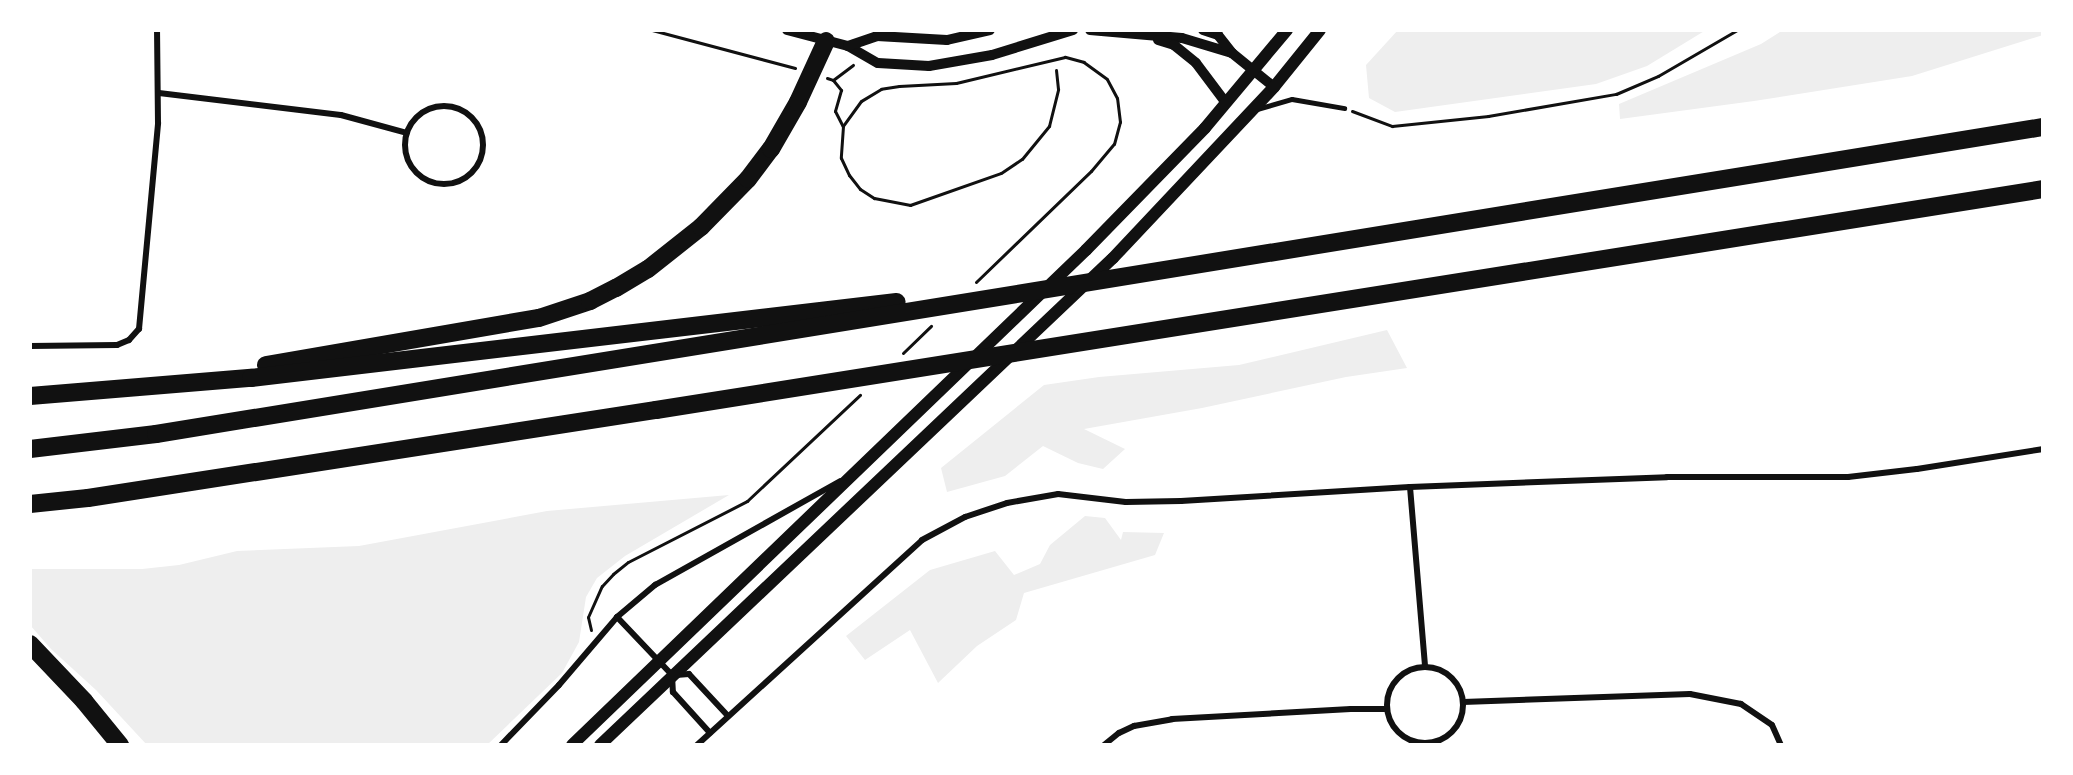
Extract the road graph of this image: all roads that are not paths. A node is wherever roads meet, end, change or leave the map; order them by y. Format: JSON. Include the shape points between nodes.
{"nodes":[{"id":1,"x":157,"y":30,"type":"edge"},
{"id":2,"x":787,"y":30,"type":"edge"},
{"id":3,"x":990,"y":30,"type":"edge"},
{"id":4,"x":1073,"y":30,"type":"edge"},
{"id":5,"x":1090,"y":30,"type":"edge"},
{"id":6,"x":1203,"y":30,"type":"edge"},
{"id":7,"x":1287,"y":30,"type":"edge"},
{"id":8,"x":1320,"y":30,"type":"edge"},
{"id":9,"x":1140,"y":34,"type":"junction"},
{"id":10,"x":826,"y":41,"type":"junction"},
{"id":11,"x":848,"y":46,"type":"junction"},
{"id":12,"x":1232,"y":54,"type":"junction"},
{"id":13,"x":1253,"y":70,"type":"junction"},
{"id":14,"x":1274,"y":87,"type":"junction"},
{"id":15,"x":159,"y":93,"type":"junction"},
{"id":16,"x":1226,"y":103,"type":"junction"},
{"id":17,"x":1344,"y":108,"type":"road end"},
{"id":18,"x":1252,"y":110,"type":"junction"},
{"id":19,"x":2043,"y":127,"type":"edge"},
{"id":20,"x":406,"y":133,"type":"junction"},
{"id":21,"x":2043,"y":189,"type":"edge"},
{"id":22,"x":1134,"y":274,"type":"junction"},
{"id":23,"x":30,"y":346,"type":"edge"},
{"id":24,"x":162,"y":384,"type":"junction"},
{"id":25,"x":30,"y":396,"type":"edge"},
{"id":26,"x":30,"y":449,"type":"edge"},
{"id":27,"x":2043,"y":449,"type":"edge"},
{"id":28,"x":861,"y":468,"type":"junction"},
{"id":29,"x":1410,"y":487,"type":"junction"},
{"id":30,"x":30,"y":504,"type":"edge"},
{"id":31,"x":617,"y":617,"type":"junction"},
{"id":32,"x":30,"y":644,"type":"edge"},
{"id":33,"x":660,"y":660,"type":"junction"},
{"id":34,"x":1425,"y":666,"type":"junction"},
{"id":35,"x":672,"y":675,"type":"junction"},
{"id":36,"x":1463,"y":702,"type":"junction"},
{"id":37,"x":1387,"y":709,"type":"junction"},
{"id":38,"x":728,"y":716,"type":"junction"},
{"id":39,"x":710,"y":733,"type":"junction"},
{"id":40,"x":1426,"y":744,"type":"edge"},
{"id":41,"x":120,"y":745,"type":"edge"},
{"id":42,"x":501,"y":745,"type":"edge"},
{"id":43,"x":572,"y":745,"type":"edge"},
{"id":44,"x":600,"y":745,"type":"edge"},
{"id":45,"x":697,"y":745,"type":"edge"},
{"id":46,"x":1104,"y":745,"type":"edge"},
{"id":47,"x":1781,"y":745,"type":"edge"}],
"edges":[{"from":1,"to":15,"type":"street"},
{"from":2,"to":10,"type":"street"},
{"from":3,"to":11,"type":"street","via":[[947,40],[877,36]]},
{"from":4,"to":11,"type":"street","via":[[992,55],[929,66],[878,63]]},
{"from":5,"to":9,"type":"street"},
{"from":6,"to":12,"type":"street","via":[[1218,35]]},
{"from":7,"to":13,"type":"main road"},
{"from":8,"to":14,"type":"main road"},
{"from":9,"to":12,"type":"street","via":[[1182,38]]},
{"from":9,"to":16,"type":"street","via":[[1174,45],[1196,63]]},
{"from":10,"to":11,"type":"street"},
{"from":10,"to":24,"type":"highway","via":[[771,149],[726,204],[648,269],[590,301],[540,318]]},
{"from":12,"to":13,"type":"street"},
{"from":13,"to":14,"type":"street"},
{"from":13,"to":16,"type":"main road"},
{"from":14,"to":18,"type":"main road"},
{"from":15,"to":20,"type":"street","via":[[341,115]]},
{"from":15,"to":23,"type":"street","via":[[139,329],[129,340],[117,345]]},
{"from":16,"to":28,"type":"main road","via":[[1086,250]]},
{"from":17,"to":18,"type":"lane","via":[[1292,99]]},
{"from":18,"to":35,"type":"main road","via":[[1113,258]]},
{"from":19,"to":22,"type":"highway"},
{"from":20,"to":20,"type":"street","via":[[408,159],[415,171],[438,183],[465,178],[481,157],[482,139],[475,122],[455,108],[444,106],[421,113]]},
{"from":21,"to":30,"type":"highway","via":[[656,410]]},
{"from":22,"to":24,"type":"highway","via":[[251,378]]},
{"from":22,"to":26,"type":"highway","via":[[156,434]]},
{"from":24,"to":25,"type":"highway"},
{"from":27,"to":29,"type":"street","via":[[1848,477],[1667,477]]},
{"from":28,"to":31,"type":"street","via":[[655,585]]},
{"from":28,"to":33,"type":"main road"},
{"from":29,"to":34,"type":"street"},
{"from":29,"to":38,"type":"street","via":[[1181,501],[1126,502],[1058,494],[1007,503],[965,517],[922,540]]},
{"from":31,"to":33,"type":"street"},
{"from":31,"to":42,"type":"street"},
{"from":32,"to":41,"type":"highway"},
{"from":33,"to":35,"type":"street"},
{"from":33,"to":43,"type":"main road"},
{"from":34,"to":36,"type":"street","via":[[1437,668],[1455,681]]},
{"from":34,"to":37,"type":"street","via":[[1407,671],[1393,684]]},
{"from":35,"to":38,"type":"street","via":[[689,674]]},
{"from":35,"to":39,"type":"street","via":[[673,692]]},
{"from":35,"to":44,"type":"main road"},
{"from":36,"to":40,"type":"street","via":[[1460,722],[1454,731]]},
{"from":36,"to":47,"type":"street","via":[[1690,694],[1741,704],[1772,725]]},
{"from":37,"to":40,"type":"street","via":[[1396,730]]},
{"from":37,"to":46,"type":"street","via":[[1172,719],[1134,726]]},
{"from":38,"to":39,"type":"street"},
{"from":39,"to":45,"type":"street"}]}
